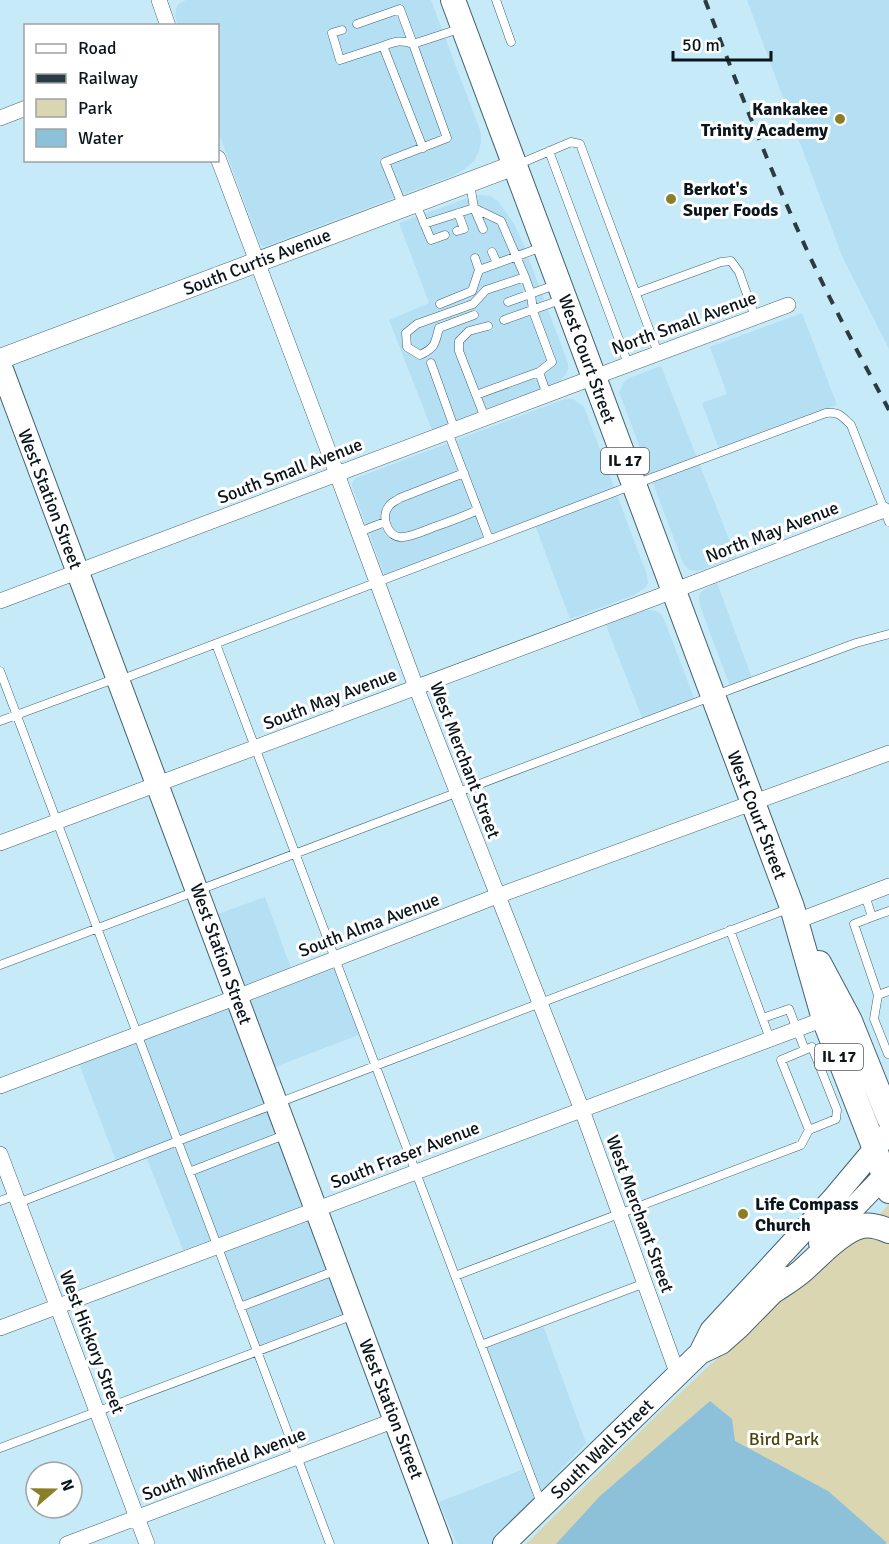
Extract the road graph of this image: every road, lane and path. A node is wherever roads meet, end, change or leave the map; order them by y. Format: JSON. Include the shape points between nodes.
{"nodes":[{"id":1,"x":453,"y":0,"type":"edge"},
{"id":2,"x":496,"y":0,"type":"edge"},
{"id":3,"x":162,"y":1,"type":"edge"},
{"id":4,"x":168,"y":24,"type":"edge"},
{"id":5,"x":357,"y":24,"type":"dead end"},
{"id":6,"x":463,"y":27,"type":"junction"},
{"id":7,"x":342,"y":30,"type":"dead end"},
{"id":8,"x":511,"y":42,"type":"dead end"},
{"id":9,"x":414,"y":44,"type":"junction"},
{"id":10,"x":383,"y":46,"type":"junction"},
{"id":11,"x":24,"y":109,"type":"edge"},
{"id":12,"x":0,"y":118,"type":"edge"},
{"id":13,"x":423,"y":148,"type":"junction"},
{"id":14,"x":549,"y":151,"type":"junction"},
{"id":15,"x":219,"y":161,"type":"edge"},
{"id":16,"x":515,"y":165,"type":"junction"},
{"id":17,"x":470,"y":182,"type":"junction"},
{"id":18,"x":409,"y":205,"type":"junction"},
{"id":19,"x":474,"y":208,"type":"junction"},
{"id":20,"x":458,"y":213,"type":"junction"},
{"id":21,"x":424,"y":224,"type":"junction"},
{"id":22,"x":483,"y":229,"type":"dead end"},
{"id":23,"x":462,"y":232,"type":"dead end"},
{"id":24,"x":444,"y":236,"type":"dead end"},
{"id":25,"x":545,"y":246,"type":"junction"},
{"id":26,"x":492,"y":252,"type":"dead end"},
{"id":27,"x":516,"y":256,"type":"junction"},
{"id":28,"x":475,"y":258,"type":"dead end"},
{"id":29,"x":256,"y":262,"type":"junction"},
{"id":30,"x":497,"y":263,"type":"junction"},
{"id":31,"x":479,"y":270,"type":"junction"},
{"id":32,"x":525,"y":277,"type":"junction"},
{"id":33,"x":562,"y":291,"type":"junction"},
{"id":34,"x":636,"y":293,"type":"junction"},
{"id":35,"x":531,"y":294,"type":"junction"},
{"id":36,"x":508,"y":302,"type":"dead end"},
{"id":37,"x":440,"y":304,"type":"dead end"},
{"id":38,"x":788,"y":305,"type":"dead end"},
{"id":39,"x":533,"y":311,"type":"junction"},
{"id":40,"x":474,"y":315,"type":"dead end"},
{"id":41,"x":755,"y":317,"type":"junction"},
{"id":42,"x":504,"y":320,"type":"dead end"},
{"id":43,"x":488,"y":326,"type":"dead end"},
{"id":44,"x":658,"y":353,"type":"junction"},
{"id":45,"x":0,"y":359,"type":"edge"},
{"id":46,"x":431,"y":363,"type":"dead end"},
{"id":47,"x":0,"y":364,"type":"edge"},
{"id":48,"x":628,"y":364,"type":"junction"},
{"id":49,"x":539,"y":372,"type":"junction"},
{"id":50,"x":594,"y":377,"type":"junction"},
{"id":51,"x":476,"y":395,"type":"junction"},
{"id":52,"x":547,"y":395,"type":"junction"},
{"id":53,"x":485,"y":418,"type":"junction"},
{"id":54,"x":452,"y":431,"type":"junction"},
{"id":55,"x":464,"y":473,"type":"junction"},
{"id":56,"x":337,"y":474,"type":"junction"},
{"id":57,"x":634,"y":484,"type":"junction"},
{"id":58,"x":478,"y":510,"type":"junction"},
{"id":59,"x":887,"y":516,"type":"edge"},
{"id":60,"x":385,"y":522,"type":"junction"},
{"id":61,"x":358,"y":532,"type":"junction"},
{"id":62,"x":489,"y":540,"type":"junction"},
{"id":63,"x":78,"y":572,"type":"junction"},
{"id":64,"x":377,"y":582,"type":"junction"},
{"id":65,"x":674,"y":591,"type":"junction"},
{"id":66,"x":0,"y":602,"type":"edge"},
{"id":67,"x":889,"y":634,"type":"edge"},
{"id":68,"x":216,"y":644,"type":"junction"},
{"id":69,"x":0,"y":671,"type":"edge"},
{"id":70,"x":118,"y":679,"type":"junction"},
{"id":71,"x":416,"y":687,"type":"junction"},
{"id":72,"x":713,"y":696,"type":"junction"},
{"id":73,"x":17,"y":715,"type":"junction"},
{"id":74,"x":0,"y":722,"type":"edge"},
{"id":75,"x":255,"y":748,"type":"junction"},
{"id":76,"x":889,"y":753,"type":"edge"},
{"id":77,"x":157,"y":784,"type":"junction"},
{"id":78,"x":457,"y":793,"type":"junction"},
{"id":79,"x":752,"y":802,"type":"junction"},
{"id":80,"x":57,"y":822,"type":"junction"},
{"id":81,"x":0,"y":843,"type":"edge"},
{"id":82,"x":296,"y":854,"type":"junction"},
{"id":83,"x":889,"y":886,"type":"edge"},
{"id":84,"x":197,"y":891,"type":"junction"},
{"id":85,"x":865,"y":895,"type":"junction"},
{"id":86,"x":497,"y":896,"type":"junction"},
{"id":87,"x":889,"y":911,"type":"edge"},
{"id":88,"x":794,"y":914,"type":"junction"},
{"id":89,"x":872,"y":917,"type":"junction"},
{"id":90,"x":98,"y":929,"type":"junction"},
{"id":91,"x":730,"y":930,"type":"junction"},
{"id":92,"x":335,"y":959,"type":"junction"},
{"id":93,"x":0,"y":965,"type":"edge"},
{"id":94,"x":889,"y":991,"type":"edge"},
{"id":95,"x":878,"y":995,"type":"junction"},
{"id":96,"x":237,"y":997,"type":"junction"},
{"id":97,"x":540,"y":1003,"type":"junction"},
{"id":98,"x":763,"y":1018,"type":"junction"},
{"id":99,"x":824,"y":1019,"type":"junction"},
{"id":100,"x":797,"y":1029,"type":"junction"},
{"id":101,"x":137,"y":1034,"type":"junction"},
{"id":102,"x":770,"y":1039,"type":"junction"},
{"id":103,"x":805,"y":1050,"type":"junction"},
{"id":104,"x":889,"y":1053,"type":"edge"},
{"id":105,"x":376,"y":1066,"type":"junction"},
{"id":106,"x":0,"y":1086,"type":"edge"},
{"id":107,"x":277,"y":1104,"type":"junction"},
{"id":108,"x":582,"y":1110,"type":"junction"},
{"id":109,"x":889,"y":1118,"type":"edge"},
{"id":110,"x":809,"y":1130,"type":"junction"},
{"id":111,"x":288,"y":1134,"type":"junction"},
{"id":112,"x":882,"y":1140,"type":"edge"},
{"id":113,"x":178,"y":1141,"type":"junction"},
{"id":114,"x":0,"y":1154,"type":"edge"},
{"id":115,"x":189,"y":1172,"type":"junction"},
{"id":116,"x":416,"y":1172,"type":"junction"},
{"id":117,"x":887,"y":1179,"type":"edge"},
{"id":118,"x":17,"y":1199,"type":"junction"},
{"id":119,"x":0,"y":1202,"type":"edge"},
{"id":120,"x":316,"y":1209,"type":"junction"},
{"id":121,"x":620,"y":1214,"type":"junction"},
{"id":122,"x":889,"y":1231,"type":"edge"},
{"id":123,"x":217,"y":1246,"type":"junction"},
{"id":124,"x":339,"y":1269,"type":"junction"},
{"id":125,"x":455,"y":1276,"type":"junction"},
{"id":126,"x":645,"y":1283,"type":"junction"},
{"id":127,"x":775,"y":1290,"type":"junction"},
{"id":128,"x":57,"y":1307,"type":"junction"},
{"id":129,"x":240,"y":1307,"type":"junction"},
{"id":130,"x":356,"y":1315,"type":"junction"},
{"id":131,"x":0,"y":1328,"type":"edge"},
{"id":132,"x":481,"y":1345,"type":"junction"},
{"id":133,"x":257,"y":1352,"type":"junction"},
{"id":134,"x":700,"y":1353,"type":"junction"},
{"id":135,"x":678,"y":1375,"type":"junction"},
{"id":136,"x":97,"y":1412,"type":"junction"},
{"id":137,"x":395,"y":1420,"type":"junction"},
{"id":138,"x":0,"y":1448,"type":"edge"},
{"id":139,"x":297,"y":1458,"type":"junction"},
{"id":140,"x":542,"y":1507,"type":"junction"},
{"id":141,"x":137,"y":1518,"type":"junction"},
{"id":142,"x":67,"y":1544,"type":"edge"},
{"id":143,"x":147,"y":1544,"type":"edge"},
{"id":144,"x":330,"y":1544,"type":"edge"},
{"id":145,"x":441,"y":1544,"type":"edge"},
{"id":146,"x":504,"y":1544,"type":"edge"}],
"edges":[{"from":1,"to":6,"type":"main road","name":"West Court Street","number":"IL 17"},
{"from":2,"to":8,"type":"lane"},
{"from":3,"to":4,"type":"street"},
{"from":5,"to":9,"type":"lane","via":[[400,9]]},
{"from":6,"to":9,"type":"lane"},
{"from":6,"to":16,"type":"main road","name":"West Court Street","number":"IL 17"},
{"from":7,"to":10,"type":"lane","via":[[332,33],[340,60]]},
{"from":9,"to":10,"type":"lane","via":[[396,41]]},
{"from":9,"to":13,"type":"lane","via":[[447,138]]},
{"from":10,"to":13,"type":"lane"},
{"from":11,"to":12,"type":"street"},
{"from":13,"to":18,"type":"lane","via":[[385,162]]},
{"from":14,"to":16,"type":"lane"},
{"from":14,"to":34,"type":"lane","via":[[572,142],[583,147]]},
{"from":14,"to":48,"type":"lane"},
{"from":15,"to":29,"type":"street","name":"West Merchant Street"},
{"from":16,"to":17,"type":"street","name":"South Curtis Avenue"},
{"from":16,"to":25,"type":"main road","name":"West Court Street","number":"IL 17"},
{"from":17,"to":18,"type":"street","name":"South Curtis Avenue"},
{"from":17,"to":19,"type":"lane"},
{"from":18,"to":21,"type":"lane"},
{"from":18,"to":29,"type":"street","name":"South Curtis Avenue"},
{"from":19,"to":20,"type":"lane"},
{"from":19,"to":22,"type":"lane"},
{"from":19,"to":27,"type":"lane","via":[[501,221]]},
{"from":20,"to":21,"type":"lane"},
{"from":20,"to":23,"type":"lane"},
{"from":21,"to":24,"type":"lane","via":[[431,240]]},
{"from":25,"to":27,"type":"lane"},
{"from":25,"to":33,"type":"main road","name":"West Court Street","number":"IL 17"},
{"from":26,"to":30,"type":"lane"},
{"from":27,"to":30,"type":"lane"},
{"from":27,"to":32,"type":"lane"},
{"from":28,"to":31,"type":"lane"},
{"from":29,"to":45,"type":"street","name":"South Curtis Avenue"},
{"from":29,"to":56,"type":"street","name":"West Merchant Street"},
{"from":30,"to":31,"type":"lane"},
{"from":31,"to":37,"type":"lane","via":[[472,291]]},
{"from":32,"to":35,"type":"lane"},
{"from":32,"to":40,"type":"lane","via":[[486,290],[473,304],[417,324],[406,333],[407,347],[420,355],[436,343],[439,328]]},
{"from":33,"to":35,"type":"lane"},
{"from":33,"to":39,"type":"lane"},
{"from":33,"to":50,"type":"main road","name":"West Court Street","number":"IL 17"},
{"from":34,"to":41,"type":"lane","via":[[731,261],[739,272]]},
{"from":34,"to":44,"type":"lane"},
{"from":35,"to":36,"type":"lane"},
{"from":35,"to":39,"type":"lane"},
{"from":38,"to":41,"type":"street","name":"North Small Avenue"},
{"from":39,"to":42,"type":"lane"},
{"from":39,"to":49,"type":"lane","via":[[552,362]]},
{"from":41,"to":44,"type":"street","name":"North Small Avenue"},
{"from":43,"to":51,"type":"lane","via":[[469,331],[459,341],[459,351]]},
{"from":44,"to":48,"type":"street","name":"North Small Avenue"},
{"from":46,"to":54,"type":"lane"},
{"from":47,"to":63,"type":"main road","name":"West Station Street"},
{"from":48,"to":50,"type":"street","name":"North Small Avenue"},
{"from":49,"to":51,"type":"lane"},
{"from":49,"to":52,"type":"lane"},
{"from":50,"to":52,"type":"street","name":"South Small Avenue"},
{"from":50,"to":57,"type":"main road","name":"West Court Street","number":"IL 17"},
{"from":51,"to":53,"type":"lane"},
{"from":52,"to":53,"type":"street","name":"South Small Avenue"},
{"from":53,"to":54,"type":"street","name":"South Small Avenue"},
{"from":54,"to":55,"type":"lane"},
{"from":54,"to":56,"type":"street","name":"South Small Avenue"},
{"from":55,"to":58,"type":"lane"},
{"from":55,"to":60,"type":"lane","via":[[400,498],[388,507]]},
{"from":56,"to":61,"type":"street","name":"West Merchant Street"},
{"from":56,"to":63,"type":"street","name":"South Small Avenue"},
{"from":57,"to":59,"type":"lane","via":[[834,412],[851,425]]},
{"from":57,"to":62,"type":"lane"},
{"from":57,"to":65,"type":"main road","name":"West Court Street","number":"IL 17"},
{"from":58,"to":60,"type":"lane","via":[[401,538],[394,536]]},
{"from":58,"to":62,"type":"lane"},
{"from":59,"to":65,"type":"street","name":"North May Avenue"},
{"from":60,"to":61,"type":"lane"},
{"from":61,"to":64,"type":"street","name":"West Merchant Street"},
{"from":62,"to":64,"type":"lane"},
{"from":63,"to":66,"type":"street","name":"South Small Avenue"},
{"from":63,"to":70,"type":"main road","name":"West Station Street"},
{"from":64,"to":68,"type":"lane"},
{"from":64,"to":71,"type":"street","name":"West Merchant Street"},
{"from":65,"to":71,"type":"street","name":"South May Avenue"},
{"from":65,"to":72,"type":"main road","name":"West Court Street","number":"IL 17"},
{"from":67,"to":72,"type":"lane"},
{"from":68,"to":70,"type":"lane"},
{"from":68,"to":75,"type":"lane"},
{"from":69,"to":73,"type":"lane"},
{"from":70,"to":73,"type":"lane"},
{"from":70,"to":77,"type":"main road","name":"West Station Street"},
{"from":71,"to":75,"type":"street","name":"South May Avenue"},
{"from":71,"to":78,"type":"street","name":"West Merchant Street"},
{"from":72,"to":78,"type":"lane"},
{"from":72,"to":79,"type":"main road","name":"West Court Street","number":"IL 17"},
{"from":73,"to":74,"type":"lane"},
{"from":73,"to":80,"type":"lane"},
{"from":75,"to":77,"type":"street","name":"South May Avenue"},
{"from":75,"to":82,"type":"lane"},
{"from":76,"to":79,"type":"street","name":"South Alma Avenue"},
{"from":77,"to":80,"type":"street","name":"South May Avenue"},
{"from":77,"to":84,"type":"main road","name":"West Station Street"},
{"from":78,"to":82,"type":"lane"},
{"from":78,"to":86,"type":"street","name":"West Merchant Street"},
{"from":79,"to":86,"type":"street","name":"South Alma Avenue"},
{"from":79,"to":88,"type":"main road","name":"West Court Street","number":"IL 17"},
{"from":80,"to":81,"type":"street","name":"South May Avenue"},
{"from":80,"to":90,"type":"lane"},
{"from":82,"to":84,"type":"lane"},
{"from":82,"to":92,"type":"lane"},
{"from":83,"to":85,"type":"street"},
{"from":84,"to":90,"type":"lane"},
{"from":84,"to":96,"type":"main road","name":"West Station Street"},
{"from":85,"to":88,"type":"street"},
{"from":85,"to":89,"type":"lane"},
{"from":86,"to":92,"type":"street","name":"South Alma Avenue"},
{"from":86,"to":97,"type":"street","name":"West Merchant Street"},
{"from":87,"to":89,"type":"lane"},
{"from":88,"to":91,"type":"lane"},
{"from":88,"to":99,"type":"main road","name":"West Court Street","number":"IL 17"},
{"from":88,"to":109,"type":"main road","name":"West Court Street","number":"IL 17","via":[[850,1021]]},
{"from":89,"to":95,"type":"lane","via":[[854,924]]},
{"from":90,"to":93,"type":"lane"},
{"from":90,"to":101,"type":"lane"},
{"from":91,"to":97,"type":"lane"},
{"from":91,"to":98,"type":"lane"},
{"from":92,"to":96,"type":"street","name":"South Alma Avenue"},
{"from":92,"to":105,"type":"lane"},
{"from":94,"to":95,"type":"lane"},
{"from":95,"to":104,"type":"lane","via":[[874,1019]]},
{"from":96,"to":101,"type":"street","name":"South Alma Avenue"},
{"from":96,"to":107,"type":"main road","name":"West Station Street"},
{"from":97,"to":105,"type":"lane"},
{"from":97,"to":108,"type":"street","name":"West Merchant Street"},
{"from":98,"to":100,"type":"lane","via":[[789,1008]]},
{"from":98,"to":102,"type":"lane"},
{"from":99,"to":100,"type":"street","name":"South Fraser Avenue"},
{"from":99,"to":112,"type":"main road","name":"West Court Street","number":"IL 17"},
{"from":100,"to":102,"type":"street","name":"South Fraser Avenue"},
{"from":100,"to":103,"type":"lane"},
{"from":101,"to":106,"type":"street","name":"South Alma Avenue"},
{"from":101,"to":113,"type":"lane"},
{"from":102,"to":108,"type":"street","name":"South Fraser Avenue"},
{"from":103,"to":110,"type":"lane","via":[[781,1060]]},
{"from":103,"to":110,"type":"lane","via":[[812,1047],[837,1110],[836,1119]]},
{"from":105,"to":107,"type":"lane"},
{"from":105,"to":116,"type":"lane"},
{"from":107,"to":111,"type":"main road","name":"West Station Street"},
{"from":107,"to":113,"type":"lane"},
{"from":108,"to":116,"type":"street","name":"South Fraser Avenue"},
{"from":108,"to":121,"type":"street","name":"West Merchant Street"},
{"from":110,"to":121,"type":"lane","via":[[801,1145]]},
{"from":111,"to":115,"type":"lane"},
{"from":111,"to":120,"type":"main road","name":"West Station Street"},
{"from":112,"to":117,"type":"main road","name":"West Court Street","number":"IL 17"},
{"from":112,"to":134,"type":"main road","name":"South Wall Street","via":[[711,1331]]},
{"from":113,"to":115,"type":"lane"},
{"from":113,"to":118,"type":"lane"},
{"from":114,"to":118,"type":"street","name":"West Hickory Street"},
{"from":115,"to":123,"type":"lane"},
{"from":116,"to":120,"type":"street","name":"South Fraser Avenue"},
{"from":116,"to":125,"type":"lane"},
{"from":117,"to":127,"type":"main road","name":"South Wall Street"},
{"from":118,"to":119,"type":"lane"},
{"from":118,"to":128,"type":"street","name":"West Hickory Street"},
{"from":120,"to":123,"type":"street","name":"South Fraser Avenue"},
{"from":120,"to":124,"type":"main road","name":"West Station Street"},
{"from":121,"to":125,"type":"lane"},
{"from":121,"to":126,"type":"street","name":"West Merchant Street"},
{"from":122,"to":127,"type":"main road","via":[[877,1226],[852,1229]]},
{"from":123,"to":128,"type":"street","name":"South Fraser Avenue"},
{"from":123,"to":129,"type":"lane"},
{"from":124,"to":129,"type":"lane"},
{"from":124,"to":130,"type":"main road","name":"West Station Street"},
{"from":125,"to":132,"type":"lane"},
{"from":126,"to":132,"type":"lane"},
{"from":126,"to":135,"type":"street","name":"West Merchant Street"},
{"from":127,"to":134,"type":"main road","name":"South Wall Street","via":[[721,1343]]},
{"from":128,"to":131,"type":"street","name":"South Fraser Avenue"},
{"from":128,"to":136,"type":"street","name":"West Hickory Street"},
{"from":129,"to":133,"type":"lane"},
{"from":130,"to":133,"type":"lane"},
{"from":130,"to":137,"type":"main road","name":"West Station Street"},
{"from":132,"to":140,"type":"lane"},
{"from":133,"to":136,"type":"lane"},
{"from":133,"to":139,"type":"lane"},
{"from":134,"to":135,"type":"main road","name":"South Wall Street"},
{"from":135,"to":140,"type":"main road","name":"South Wall Street"},
{"from":136,"to":138,"type":"lane"},
{"from":136,"to":141,"type":"street","name":"West Hickory Street"},
{"from":137,"to":139,"type":"street","name":"South Winfield Avenue"},
{"from":137,"to":145,"type":"main road","name":"West Station Street"},
{"from":139,"to":141,"type":"street","name":"South Winfield Avenue"},
{"from":139,"to":144,"type":"lane"},
{"from":140,"to":146,"type":"main road","name":"South Wall Street"},
{"from":141,"to":142,"type":"street","name":"South Winfield Avenue"},
{"from":141,"to":143,"type":"street","name":"West Hickory Street"}]}
